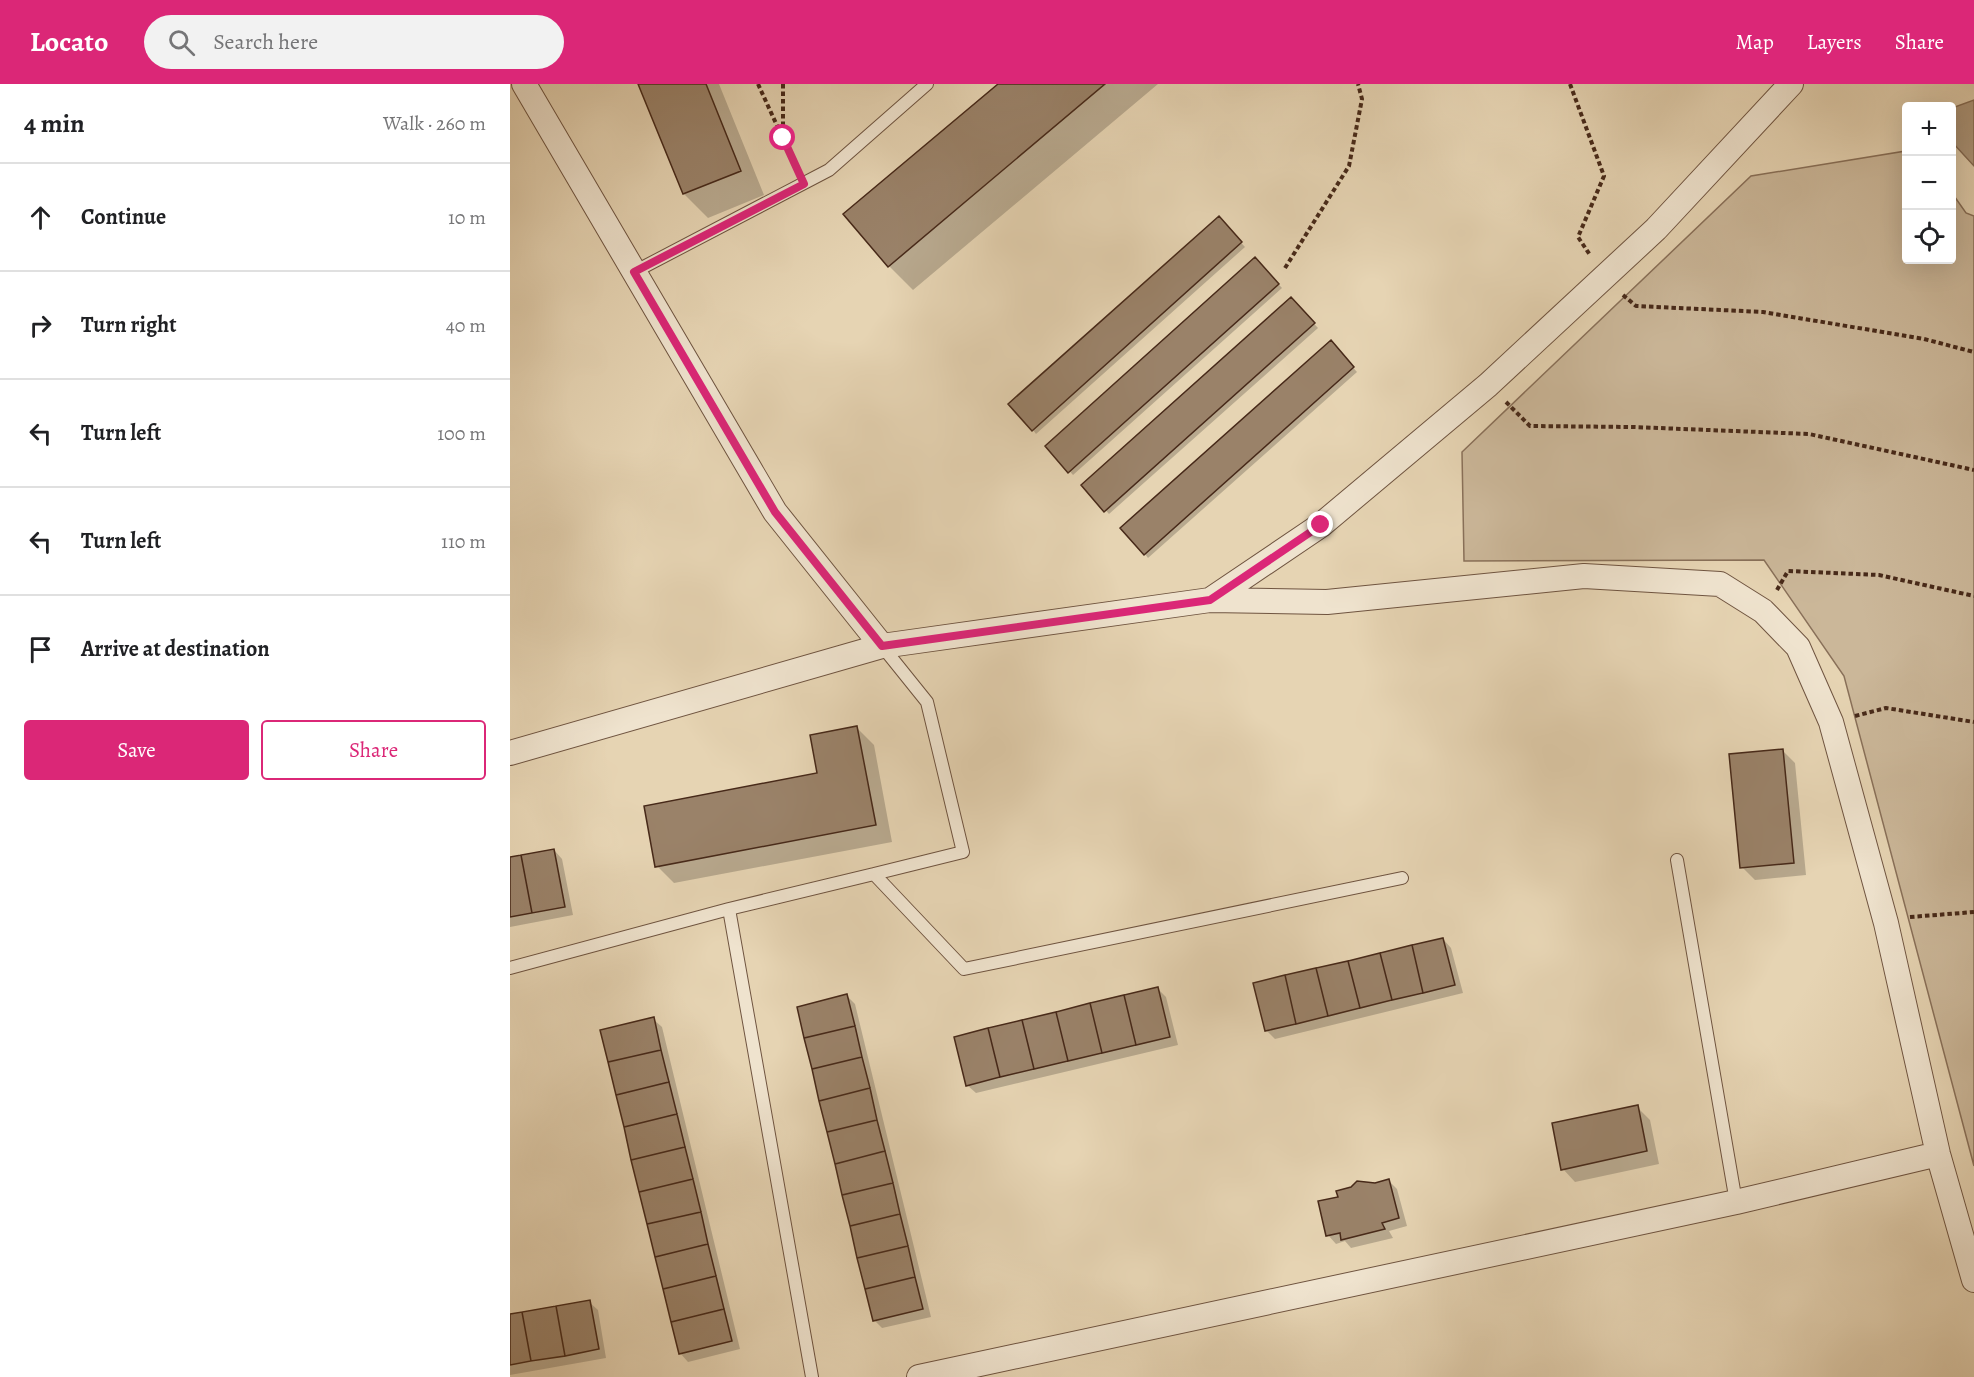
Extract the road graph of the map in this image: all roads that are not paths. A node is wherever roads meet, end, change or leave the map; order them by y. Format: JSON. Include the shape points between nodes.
{"nodes":[{"id":1,"x":524,"y":84,"type":"edge"},
{"id":2,"x":927,"y":84,"type":"edge"},
{"id":3,"x":1791,"y":84,"type":"edge"},
{"id":4,"x":634,"y":272,"type":"junction"},
{"id":5,"x":1210,"y":600,"type":"junction"},
{"id":6,"x":882,"y":646,"type":"junction"},
{"id":7,"x":510,"y":753,"type":"edge"},
{"id":8,"x":1677,"y":860,"type":"dead end"},
{"id":9,"x":874,"y":874,"type":"junction"},
{"id":10,"x":1402,"y":878,"type":"dead end"},
{"id":11,"x":729,"y":909,"type":"junction"},
{"id":12,"x":510,"y":968,"type":"edge"},
{"id":13,"x":1938,"y":1154,"type":"junction"},
{"id":14,"x":1736,"y":1202,"type":"junction"},
{"id":15,"x":1974,"y":1280,"type":"edge"},
{"id":16,"x":812,"y":1377,"type":"edge"},
{"id":17,"x":919,"y":1377,"type":"edge"}],
"edges":[{"from":1,"to":4,"type":"street"},
{"from":2,"to":4,"type":"lane","via":[[829,170]]},
{"from":3,"to":5,"type":"street","via":[[1656,230],[1488,385],[1321,525]]},
{"from":4,"to":6,"type":"street","via":[[775,512]]},
{"from":5,"to":6,"type":"street"},
{"from":5,"to":13,"type":"street","via":[[1327,602],[1584,576],[1720,584],[1763,611],[1797,647],[1831,722],[1886,923]]},
{"from":6,"to":7,"type":"street"},
{"from":6,"to":9,"type":"lane","via":[[927,702],[963,852]]},
{"from":8,"to":14,"type":"lane"},
{"from":9,"to":10,"type":"lane","via":[[964,969]]},
{"from":9,"to":11,"type":"lane"},
{"from":11,"to":12,"type":"lane"},
{"from":11,"to":16,"type":"lane"},
{"from":13,"to":14,"type":"street"},
{"from":13,"to":15,"type":"street"},
{"from":14,"to":17,"type":"street"}]}
